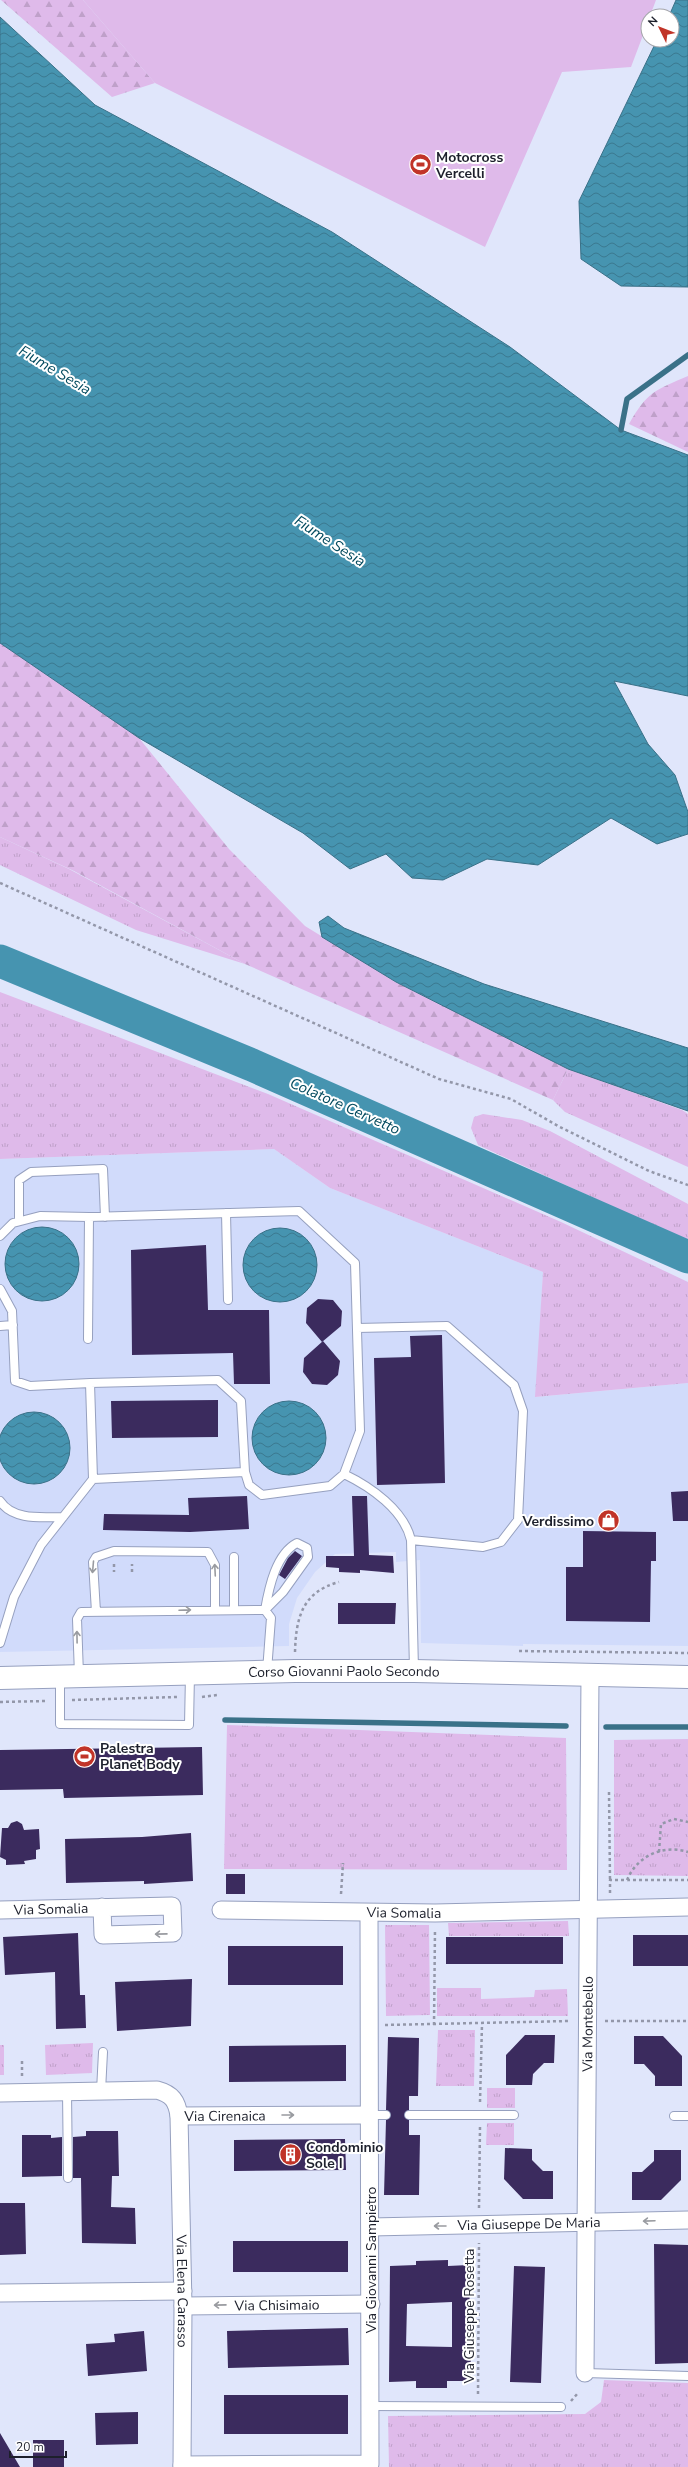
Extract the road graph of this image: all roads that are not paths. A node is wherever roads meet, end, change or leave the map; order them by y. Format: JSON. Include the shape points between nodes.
{"nodes":[{"id":1,"x":226,"y":1214,"type":"junction"},
{"id":2,"x":89,"y":1217,"type":"junction"},
{"id":3,"x":105,"y":1217,"type":"junction"},
{"id":4,"x":19,"y":1222,"type":"junction"},
{"id":5,"x":0,"y":1236,"type":"edge"},
{"id":6,"x":0,"y":1289,"type":"edge"},
{"id":7,"x":228,"y":1300,"type":"dead end"},
{"id":8,"x":13,"y":1325,"type":"junction"},
{"id":9,"x":0,"y":1326,"type":"edge"},
{"id":10,"x":357,"y":1328,"type":"junction"},
{"id":11,"x":88,"y":1339,"type":"dead end"},
{"id":12,"x":90,"y":1383,"type":"junction"},
{"id":13,"x":245,"y":1472,"type":"junction"},
{"id":14,"x":344,"y":1474,"type":"junction"},
{"id":15,"x":93,"y":1479,"type":"junction"},
{"id":16,"x":0,"y":1502,"type":"edge"},
{"id":17,"x":63,"y":1517,"type":"junction"},
{"id":18,"x":411,"y":1540,"type":"junction"},
{"id":19,"x":234,"y":1558,"type":"dead end"},
{"id":20,"x":216,"y":1609,"type":"junction"},
{"id":21,"x":234,"y":1609,"type":"junction"},
{"id":22,"x":265,"y":1610,"type":"junction"},
{"id":23,"x":96,"y":1612,"type":"junction"},
{"id":24,"x":0,"y":1643,"type":"edge"},
{"id":25,"x":267,"y":1671,"type":"junction"},
{"id":26,"x":414,"y":1671,"type":"junction"},
{"id":27,"x":190,"y":1674,"type":"junction"},
{"id":28,"x":590,"y":1675,"type":"junction"},
{"id":29,"x":70,"y":1676,"type":"junction"},
{"id":30,"x":688,"y":1677,"type":"edge"},
{"id":31,"x":0,"y":1678,"type":"edge"},
{"id":32,"x":102,"y":1907,"type":"junction"},
{"id":33,"x":688,"y":1907,"type":"edge"},
{"id":34,"x":587,"y":1908,"type":"junction"},
{"id":35,"x":0,"y":1910,"type":"edge"},
{"id":36,"x":221,"y":1910,"type":"dead end"},
{"id":37,"x":369,"y":1913,"type":"junction"},
{"id":38,"x":103,"y":2052,"type":"dead end"},
{"id":39,"x":101,"y":2091,"type":"junction"},
{"id":40,"x":67,"y":2092,"type":"junction"},
{"id":41,"x":0,"y":2093,"type":"edge"},
{"id":42,"x":378,"y":2115,"type":"junction"},
{"id":43,"x":409,"y":2115,"type":"dead end"},
{"id":44,"x":514,"y":2115,"type":"dead end"},
{"id":45,"x":179,"y":2116,"type":"junction"},
{"id":46,"x":674,"y":2116,"type":"dead end"},
{"id":47,"x":688,"y":2116,"type":"edge"},
{"id":48,"x":68,"y":2178,"type":"dead end"},
{"id":49,"x":688,"y":2220,"type":"edge"},
{"id":50,"x":587,"y":2223,"type":"junction"},
{"id":51,"x":371,"y":2226,"type":"junction"},
{"id":52,"x":0,"y":2293,"type":"edge"},
{"id":53,"x":183,"y":2298,"type":"junction"},
{"id":54,"x":371,"y":2304,"type":"junction"},
{"id":55,"x":585,"y":2373,"type":"joint"},
{"id":56,"x":688,"y":2376,"type":"edge"},
{"id":57,"x":370,"y":2406,"type":"junction"},
{"id":58,"x":561,"y":2407,"type":"dead end"},
{"id":59,"x":182,"y":2466,"type":"edge"}],
"edges":[{"from":1,"to":3,"type":"lane"},
{"from":1,"to":7,"type":"lane"},
{"from":1,"to":10,"type":"lane","via":[[300,1211],[355,1263]]},
{"from":2,"to":3,"type":"lane"},
{"from":2,"to":4,"type":"lane","via":[[40,1216]]},
{"from":2,"to":11,"type":"lane"},
{"from":3,"to":4,"type":"lane","via":[[103,1169],[31,1172],[19,1180]]},
{"from":4,"to":5,"type":"lane","via":[[13,1223]]},
{"from":6,"to":8,"type":"lane","via":[[12,1311]]},
{"from":8,"to":9,"type":"lane"},
{"from":8,"to":12,"type":"lane","via":[[15,1381],[30,1386]]},
{"from":10,"to":14,"type":"lane","via":[[360,1431]]},
{"from":10,"to":18,"type":"lane","via":[[447,1326],[514,1385],[523,1411],[518,1520],[501,1542],[483,1547]]},
{"from":12,"to":13,"type":"lane","via":[[218,1380],[242,1401]]},
{"from":12,"to":15,"type":"lane"},
{"from":13,"to":14,"type":"lane","via":[[249,1485],[262,1495],[330,1486]]},
{"from":13,"to":15,"type":"lane"},
{"from":14,"to":18,"type":"lane","via":[[360,1482],[388,1505],[408,1527]]},
{"from":15,"to":17,"type":"lane"},
{"from":16,"to":17,"type":"lane","via":[[3,1506],[27,1517]]},
{"from":17,"to":24,"type":"lane","via":[[41,1545],[14,1597]]},
{"from":18,"to":26,"type":"lane"},
{"from":19,"to":21,"type":"lane"},
{"from":20,"to":21,"type":"lane"},
{"from":23,"to":20,"type":"lane","one_way":true},
{"from":20,"to":23,"type":"lane","one_way":true,"via":[[215,1566],[208,1552],[114,1551],[96,1556],[93,1562]]},
{"from":21,"to":22,"type":"lane"},
{"from":22,"to":22,"type":"lane","via":[[303,1566],[308,1557],[307,1548],[298,1543],[287,1548],[270,1585]]},
{"from":22,"to":25,"type":"lane","via":[[271,1618]]},
{"from":29,"to":23,"type":"lane","one_way":true,"via":[[77,1618],[81,1612]]},
{"from":25,"to":26,"type":"main road","name":"Corso Giovanni Paolo Secondo"},
{"from":25,"to":27,"type":"main road","name":"Corso Giovanni Paolo Secondo"},
{"from":26,"to":28,"type":"main road","name":"Corso Giovanni Paolo Secondo"},
{"from":27,"to":29,"type":"main road","name":"Corso Giovanni Paolo Secondo"},
{"from":27,"to":29,"type":"lane","via":[[189,1725],[60,1724],[60,1700]]},
{"from":28,"to":30,"type":"main road","name":"Corso Giovanni Paolo Secondo"},
{"from":28,"to":34,"type":"street","name":"Via Montebello"},
{"from":29,"to":31,"type":"main road","name":"Corso Giovanni Paolo Secondo"},
{"from":32,"to":32,"type":"street","name":"Via Somalia","one_way":true,"via":[[172,1906],[173,1933],[103,1935]]},
{"from":32,"to":35,"type":"street","name":"Via Somalia"},
{"from":33,"to":34,"type":"street","name":"Via Somalia"},
{"from":34,"to":37,"type":"street","name":"Via Somalia"},
{"from":34,"to":50,"type":"street","name":"Via Montebello"},
{"from":36,"to":37,"type":"street","name":"Via Somalia"},
{"from":37,"to":42,"type":"street","name":"Via Giovanni Sampietro","via":[[369,2025]]},
{"from":38,"to":39,"type":"lane"},
{"from":39,"to":40,"type":"street","name":"Via Cirenaica"},
{"from":39,"to":45,"type":"street","name":"Via Cirenaica","via":[[167,2092],[174,2099]]},
{"from":40,"to":41,"type":"street","name":"Via Cirenaica"},
{"from":40,"to":48,"type":"lane"},
{"from":45,"to":42,"type":"street","name":"Via Cirenaica","one_way":true},
{"from":42,"to":51,"type":"street","name":"Via Giovanni Sampietro"},
{"from":43,"to":44,"type":"lane"},
{"from":45,"to":53,"type":"street","name":"Via Elena Carasso"},
{"from":46,"to":47,"type":"lane"},
{"from":49,"to":50,"type":"street","name":"Via Giuseppe De Maria","one_way":true},
{"from":50,"to":51,"type":"street","name":"Via Giuseppe De Maria","one_way":true},
{"from":50,"to":55,"type":"street","name":"Via Montebello"},
{"from":51,"to":54,"type":"street","name":"Via Giovanni Sampietro"},
{"from":52,"to":53,"type":"street","name":"Via Chisimaio"},
{"from":54,"to":53,"type":"street","name":"Via Chisimaio","one_way":true},
{"from":53,"to":59,"type":"street","name":"Via Elena Carasso"},
{"from":54,"to":57,"type":"street","name":"Via Giovanni Sampietro"},
{"from":55,"to":56,"type":"lane"},
{"from":57,"to":58,"type":"lane"},
{"from":57,"to":59,"type":"street","name":"Via Giovanni Sampietro","via":[[370,2464]]}]}
